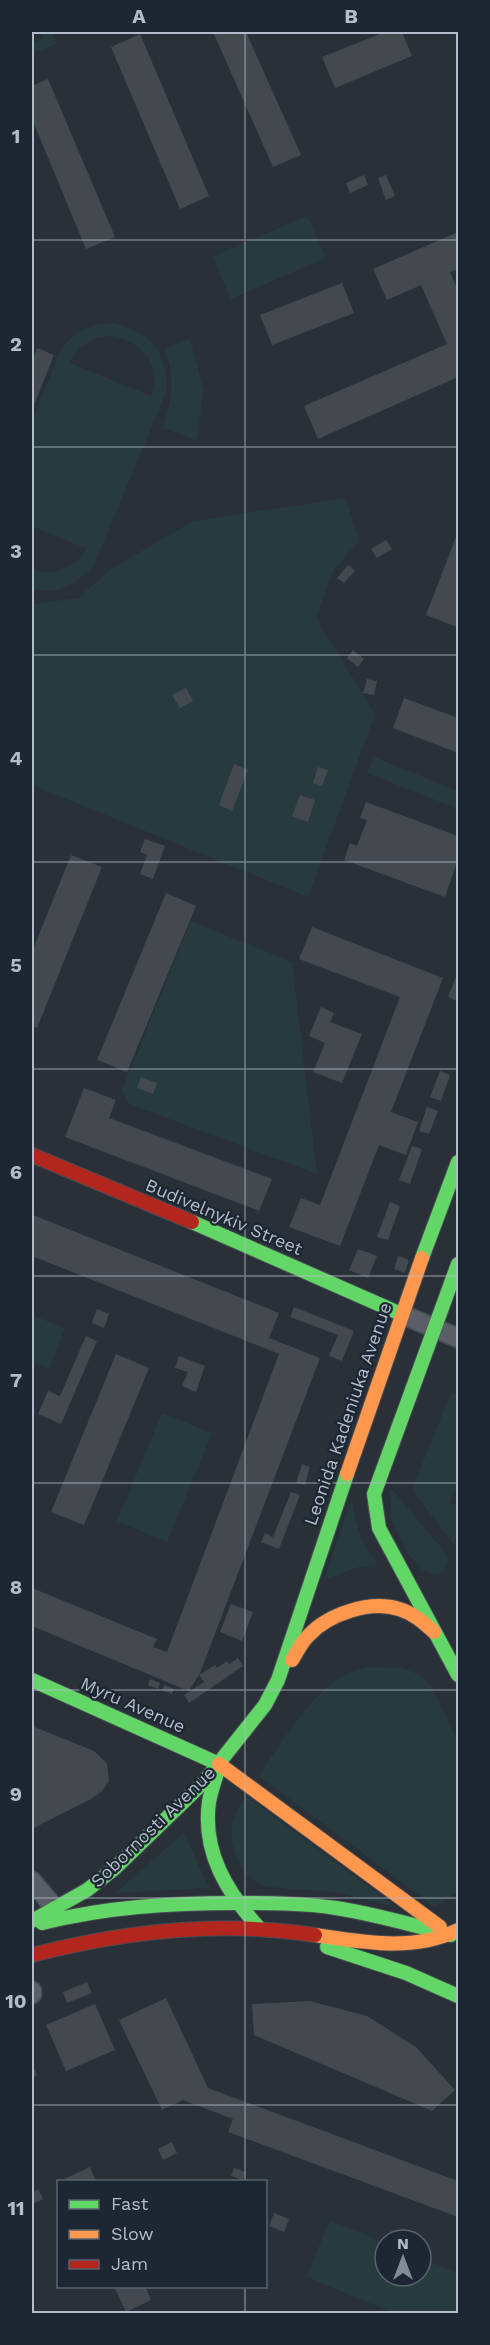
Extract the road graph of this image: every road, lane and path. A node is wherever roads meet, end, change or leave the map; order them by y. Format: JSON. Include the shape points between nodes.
{"nodes":[{"id":1,"x":32,"y":1155,"type":"edge"},
{"id":2,"x":459,"y":1162,"type":"edge"},
{"id":3,"x":459,"y":1264,"type":"edge"},
{"id":4,"x":401,"y":1314,"type":"junction"},
{"id":5,"x":433,"y":1328,"type":"junction"},
{"id":6,"x":459,"y":1338,"type":"edge"},
{"id":7,"x":437,"y":1635,"type":"junction"},
{"id":8,"x":459,"y":1675,"type":"edge"},
{"id":9,"x":32,"y":1680,"type":"edge"},
{"id":10,"x":278,"y":1680,"type":"junction"},
{"id":11,"x":219,"y":1764,"type":"junction"},
{"id":12,"x":32,"y":1881,"type":"edge"},
{"id":13,"x":236,"y":1903,"type":"junction"},
{"id":14,"x":55,"y":1908,"type":"junction"},
{"id":15,"x":32,"y":1921,"type":"edge"},
{"id":16,"x":32,"y":1926,"type":"edge"},
{"id":17,"x":259,"y":1928,"type":"junction"},
{"id":18,"x":456,"y":1935,"type":"edge"},
{"id":19,"x":32,"y":1955,"type":"edge"},
{"id":20,"x":459,"y":1996,"type":"edge"}],
"edges":[{"from":1,"to":4,"type":"main road","name":"Budivelnykiv Street"},
{"from":2,"to":4,"type":"main road","name":"Leonida Kadeniuka Avenue"},
{"from":3,"to":5,"type":"main road"},
{"from":4,"to":5,"type":"street"},
{"from":4,"to":10,"type":"main road","name":"Leonida Kadeniuka Avenue"},
{"from":5,"to":6,"type":"street"},
{"from":5,"to":7,"type":"main road","via":[[374,1494],[379,1528]]},
{"from":7,"to":8,"type":"main road"},
{"from":7,"to":10,"type":"main road","via":[[405,1609],[373,1605],[352,1610],[308,1636]]},
{"from":9,"to":11,"type":"main road","name":"Myru Avenue"},
{"from":10,"to":11,"type":"main road","name":"Sobornosti Avenue","via":[[265,1705]]},
{"from":11,"to":13,"type":"main road","via":[[207,1823],[217,1869]]},
{"from":11,"to":14,"type":"main road","name":"Sobornosti Avenue","via":[[114,1869]]},
{"from":11,"to":18,"type":"main road","name":"Myru Avenue"},
{"from":12,"to":14,"type":"street"},
{"from":13,"to":16,"type":"main road","name":"Sobornosti Avenue","via":[[127,1905]]},
{"from":13,"to":17,"type":"main road"},
{"from":13,"to":18,"type":"main road","name":"Sobornosti Avenue","via":[[335,1908]]},
{"from":14,"to":15,"type":"main road","name":"Sobornosti Avenue"},
{"from":17,"to":18,"type":"main road","via":[[386,1943],[428,1942]]},
{"from":17,"to":19,"type":"main road","via":[[126,1935],[76,1942]]},
{"from":17,"to":20,"type":"main road","via":[[351,1953]]}]}
